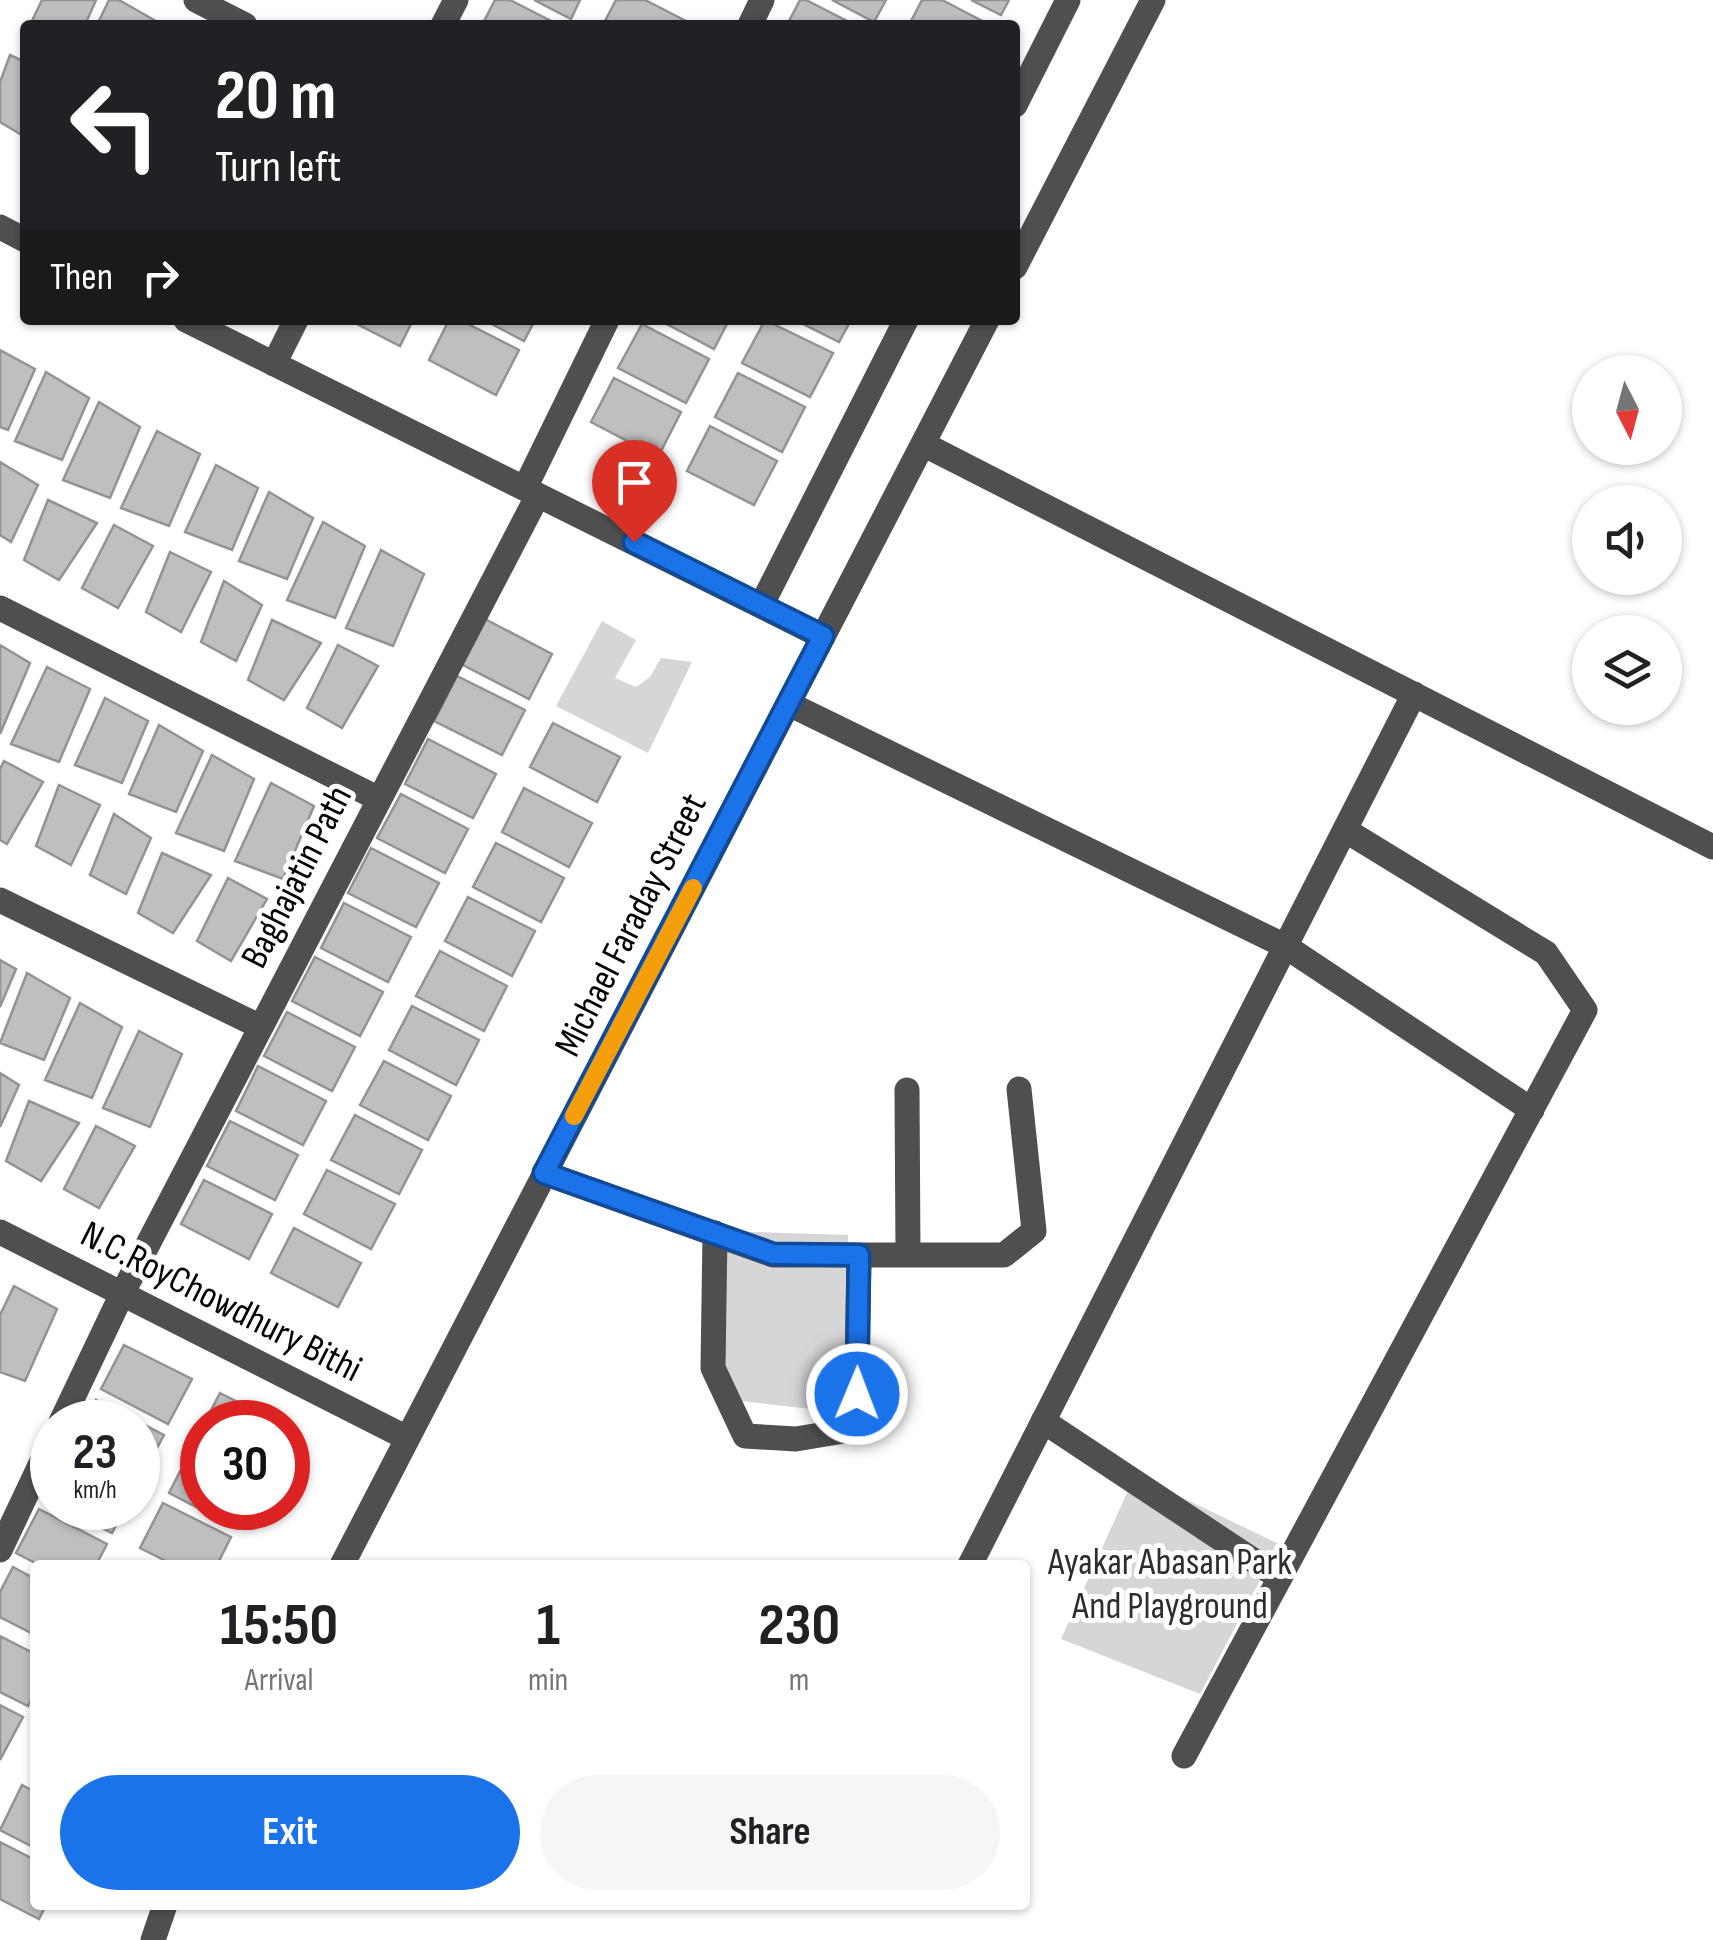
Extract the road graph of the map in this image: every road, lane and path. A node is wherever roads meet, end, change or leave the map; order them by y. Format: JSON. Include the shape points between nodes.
{"nodes":[{"id":1,"x":196,"y":0,"type":"edge"},
{"id":2,"x":1068,"y":0,"type":"edge"},
{"id":3,"x":1153,"y":0,"type":"edge"},
{"id":4,"x":235,"y":20,"type":"edge"},
{"id":5,"x":1020,"y":95,"type":"edge"},
{"id":6,"x":1020,"y":257,"type":"edge"},
{"id":7,"x":196,"y":325,"type":"edge"},
{"id":8,"x":294,"y":325,"type":"edge"},
{"id":9,"x":604,"y":325,"type":"edge"},
{"id":10,"x":903,"y":325,"type":"edge"},
{"id":11,"x":984,"y":325,"type":"edge"},
{"id":12,"x":274,"y":364,"type":"junction"},
{"id":13,"x":923,"y":444,"type":"junction"},
{"id":14,"x":531,"y":491,"type":"junction"},
{"id":15,"x":761,"y":606,"type":"junction"},
{"id":16,"x":0,"y":608,"type":"edge"},
{"id":17,"x":823,"y":636,"type":"junction"},
{"id":18,"x":1414,"y":694,"type":"junction"},
{"id":19,"x":789,"y":704,"type":"junction"},
{"id":20,"x":380,"y":799,"type":"junction"},
{"id":21,"x":1345,"y":830,"type":"junction"},
{"id":22,"x":1713,"y":847,"type":"edge"},
{"id":23,"x":0,"y":900,"type":"edge"},
{"id":24,"x":1285,"y":946,"type":"junction"},
{"id":25,"x":261,"y":1028,"type":"junction"},
{"id":26,"x":1019,"y":1089,"type":"dead end"},
{"id":27,"x":907,"y":1090,"type":"dead end"},
{"id":28,"x":1532,"y":1110,"type":"junction"},
{"id":29,"x":544,"y":1173,"type":"junction"},
{"id":30,"x":0,"y":1232,"type":"edge"},
{"id":31,"x":714,"y":1234,"type":"junction"},
{"id":32,"x":859,"y":1255,"type":"junction"},
{"id":33,"x":908,"y":1255,"type":"junction"},
{"id":34,"x":122,"y":1294,"type":"junction"},
{"id":35,"x":71,"y":1400,"type":"edge"},
{"id":36,"x":1043,"y":1421,"type":"junction"},
{"id":37,"x":408,"y":1438,"type":"junction"},
{"id":38,"x":30,"y":1484,"type":"edge"},
{"id":39,"x":1,"y":1543,"type":"edge"},
{"id":40,"x":345,"y":1560,"type":"edge"},
{"id":41,"x":973,"y":1560,"type":"edge"},
{"id":42,"x":1280,"y":1578,"type":"junction"},
{"id":43,"x":1184,"y":1756,"type":"dead end"},
{"id":44,"x":162,"y":1910,"type":"edge"},
{"id":45,"x":163,"y":1910,"type":"edge"},
{"id":46,"x":138,"y":1940,"type":"edge"},
{"id":47,"x":153,"y":1940,"type":"edge"}],
"edges":[{"from":1,"to":4,"type":"street"},
{"from":2,"to":5,"type":"street"},
{"from":3,"to":6,"type":"street"},
{"from":7,"to":12,"type":"street"},
{"from":8,"to":12,"type":"street"},
{"from":9,"to":14,"type":"street","name":"Baghajatin Path"},
{"from":10,"to":15,"type":"street"},
{"from":11,"to":13,"type":"street","name":"Michael Faraday Street"},
{"from":12,"to":14,"type":"street"},
{"from":13,"to":17,"type":"street","name":"Michael Faraday Street"},
{"from":13,"to":18,"type":"street"},
{"from":14,"to":15,"type":"street"},
{"from":14,"to":20,"type":"street","name":"Baghajatin Path"},
{"from":15,"to":17,"type":"street"},
{"from":16,"to":20,"type":"street"},
{"from":17,"to":19,"type":"street","name":"Michael Faraday Street"},
{"from":18,"to":21,"type":"street"},
{"from":18,"to":22,"type":"street"},
{"from":19,"to":24,"type":"street"},
{"from":19,"to":29,"type":"street","name":"Michael Faraday Street"},
{"from":20,"to":25,"type":"street","name":"Baghajatin Path"},
{"from":21,"to":24,"type":"street"},
{"from":21,"to":28,"type":"street","via":[[1546,952],[1585,1010]]},
{"from":23,"to":25,"type":"street"},
{"from":24,"to":28,"type":"street"},
{"from":24,"to":36,"type":"street"},
{"from":25,"to":34,"type":"street","name":"Baghajatin Path"},
{"from":26,"to":33,"type":"street","via":[[1034,1231],[1004,1255]]},
{"from":27,"to":33,"type":"street"},
{"from":28,"to":42,"type":"street"},
{"from":29,"to":31,"type":"street"},
{"from":29,"to":37,"type":"street","name":"Michael Faraday Street"},
{"from":30,"to":34,"type":"street","name":"N.C.RoyChowdhury Bithi"},
{"from":31,"to":32,"type":"street","via":[[773,1254]]},
{"from":31,"to":32,"type":"street","via":[[713,1368],[745,1436],[796,1439],[856,1428]]},
{"from":32,"to":33,"type":"street"},
{"from":34,"to":35,"type":"street","name":"Baghajatin Path"},
{"from":34,"to":37,"type":"street","name":"N.C.RoyChowdhury Bithi"},
{"from":36,"to":41,"type":"street"},
{"from":36,"to":42,"type":"street"},
{"from":37,"to":40,"type":"street","name":"Michael Faraday Street"},
{"from":38,"to":39,"type":"street"},
{"from":42,"to":43,"type":"street"},
{"from":44,"to":46,"type":"street"},
{"from":45,"to":47,"type":"street"}]}
